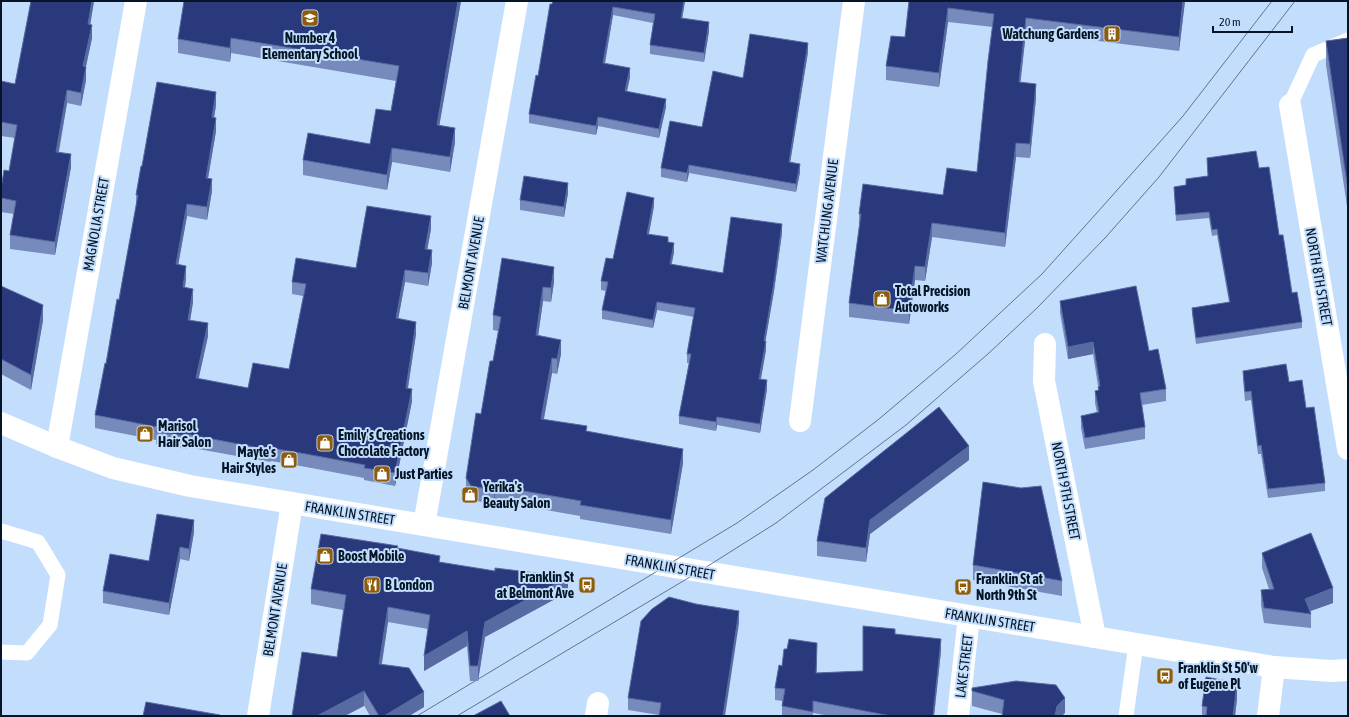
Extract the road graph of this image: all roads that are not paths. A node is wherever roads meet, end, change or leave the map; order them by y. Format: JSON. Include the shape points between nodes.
{"nodes":[{"id":1,"x":136,"y":1,"type":"edge"},
{"id":2,"x":518,"y":1,"type":"edge"},
{"id":3,"x":854,"y":1,"type":"edge"},
{"id":4,"x":1348,"y":40,"type":"edge"},
{"id":5,"x":1290,"y":105,"type":"joint"},
{"id":6,"x":1046,"y":344,"type":"dead end"},
{"id":7,"x":800,"y":421,"type":"dead end"},
{"id":8,"x":1,"y":423,"type":"edge"},
{"id":9,"x":56,"y":446,"type":"junction"},
{"id":10,"x":1348,"y":449,"type":"edge"},
{"id":11,"x":292,"y":504,"type":"junction"},
{"id":12,"x":424,"y":526,"type":"junction"},
{"id":13,"x":1,"y":530,"type":"edge"},
{"id":14,"x":969,"y":616,"type":"junction"},
{"id":15,"x":1095,"y":637,"type":"junction"},
{"id":16,"x":1136,"y":644,"type":"junction"},
{"id":17,"x":1,"y":652,"type":"edge"},
{"id":18,"x":1274,"y":667,"type":"junction"},
{"id":19,"x":1348,"y":670,"type":"edge"},
{"id":20,"x":258,"y":716,"type":"edge"},
{"id":21,"x":958,"y":716,"type":"edge"},
{"id":22,"x":1126,"y":716,"type":"edge"},
{"id":23,"x":1268,"y":716,"type":"edge"}],
"edges":[{"from":1,"to":9,"type":"street","name":"MAGNOLIA STREET"},
{"from":2,"to":12,"type":"street","name":"BELMONT AVENUE"},
{"from":3,"to":7,"type":"street","name":"WATCHUNG AVENUE"},
{"from":4,"to":5,"type":"lane","via":[[1313,55]]},
{"from":5,"to":10,"type":"street","name":"NORTH 8TH STREET"},
{"from":6,"to":15,"type":"street","name":"NORTH 9TH STREET","via":[[1044,381]]},
{"from":8,"to":9,"type":"street","name":"FRANKLIN STREET"},
{"from":9,"to":11,"type":"street","name":"FRANKLIN STREET","via":[[113,468],[190,486]]},
{"from":11,"to":12,"type":"street","name":"FRANKLIN STREET"},
{"from":11,"to":20,"type":"street","name":"BELMONT AVENUE"},
{"from":12,"to":14,"type":"street","name":"FRANKLIN STREET"},
{"from":13,"to":17,"type":"lane","via":[[38,542],[58,575],[50,625],[27,652]]},
{"from":14,"to":15,"type":"street","name":"FRANKLIN STREET"},
{"from":14,"to":21,"type":"street","name":"LAKE STREET"},
{"from":15,"to":16,"type":"street","name":"FRANKLIN STREET"},
{"from":16,"to":18,"type":"street","name":"FRANKLIN STREET"},
{"from":16,"to":22,"type":"lane"},
{"from":18,"to":19,"type":"street","name":"FRANKLIN STREET"},
{"from":18,"to":23,"type":"street"}]}
